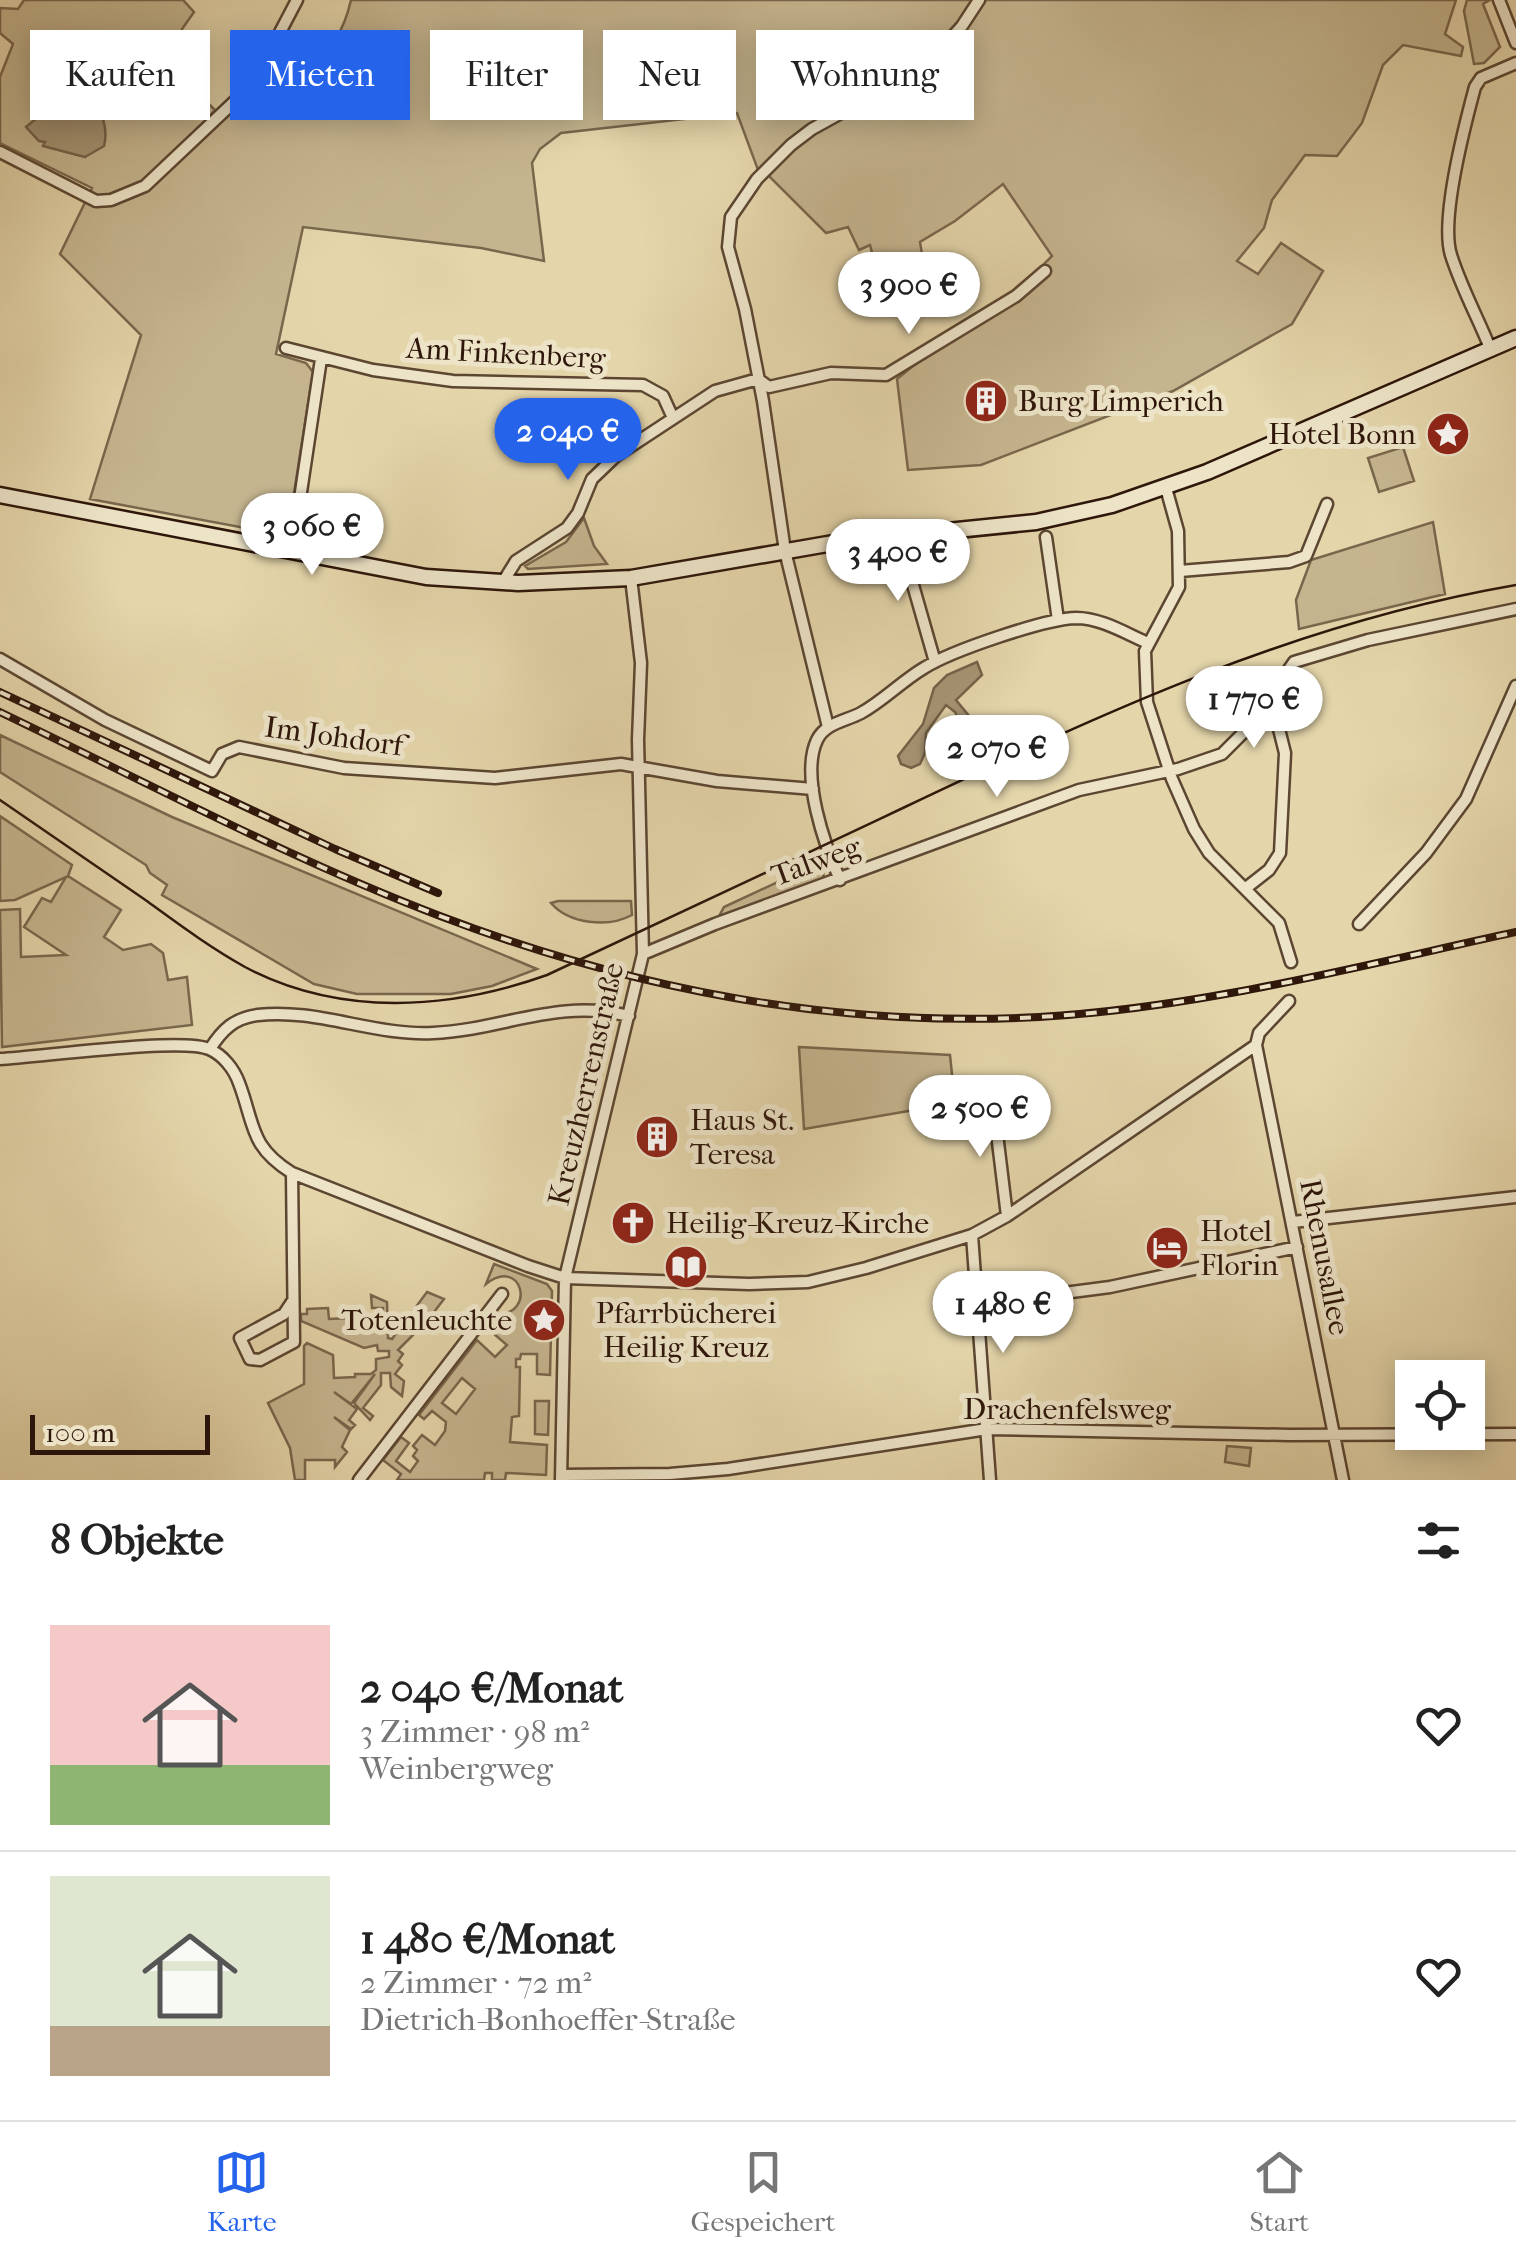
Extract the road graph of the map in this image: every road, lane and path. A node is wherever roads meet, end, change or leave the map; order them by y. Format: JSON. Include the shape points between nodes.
{"nodes":[{"id":1,"x":297,"y":0,"type":"edge"},
{"id":2,"x":979,"y":0,"type":"edge"},
{"id":3,"x":1498,"y":0,"type":"edge"},
{"id":4,"x":1516,"y":43,"type":"edge"},
{"id":5,"x":1516,"y":64,"type":"edge"},
{"id":6,"x":0,"y":152,"type":"edge"},
{"id":7,"x":1045,"y":271,"type":"dead end"},
{"id":8,"x":1516,"y":338,"type":"edge"},
{"id":9,"x":286,"y":348,"type":"dead end"},
{"id":10,"x":1490,"y":348,"type":"junction"},
{"id":11,"x":321,"y":359,"type":"junction"},
{"id":12,"x":758,"y":378,"type":"junction"},
{"id":13,"x":674,"y":418,"type":"junction"},
{"id":14,"x":1166,"y":488,"type":"junction"},
{"id":15,"x":0,"y":495,"type":"edge"},
{"id":16,"x":1327,"y":504,"type":"dead end"},
{"id":17,"x":899,"y":536,"type":"junction"},
{"id":18,"x":1046,"y":537,"type":"dead end"},
{"id":19,"x":784,"y":550,"type":"junction"},
{"id":20,"x":292,"y":552,"type":"junction"},
{"id":21,"x":1180,"y":571,"type":"junction"},
{"id":22,"x":631,"y":578,"type":"junction"},
{"id":23,"x":503,"y":582,"type":"junction"},
{"id":24,"x":1516,"y":609,"type":"edge"},
{"id":25,"x":1058,"y":620,"type":"junction"},
{"id":26,"x":1148,"y":643,"type":"junction"},
{"id":27,"x":0,"y":659,"type":"edge"},
{"id":28,"x":935,"y":662,"type":"junction"},
{"id":29,"x":1516,"y":686,"type":"edge"},
{"id":30,"x":1271,"y":697,"type":"junction"},
{"id":31,"x":828,"y":727,"type":"junction"},
{"id":32,"x":640,"y":766,"type":"junction"},
{"id":33,"x":1168,"y":769,"type":"junction"},
{"id":34,"x":813,"y":789,"type":"junction"},
{"id":35,"x":840,"y":880,"type":"junction"},
{"id":36,"x":1246,"y":888,"type":"junction"},
{"id":37,"x":1359,"y":924,"type":"dead end"},
{"id":38,"x":643,"y":954,"type":"junction"},
{"id":39,"x":1292,"y":962,"type":"dead end"},
{"id":40,"x":1289,"y":1001,"type":"dead end"},
{"id":41,"x":629,"y":1016,"type":"junction"},
{"id":42,"x":1256,"y":1044,"type":"junction"},
{"id":43,"x":210,"y":1049,"type":"junction"},
{"id":44,"x":0,"y":1060,"type":"edge"},
{"id":45,"x":994,"y":1100,"type":"dead end"},
{"id":46,"x":292,"y":1173,"type":"junction"},
{"id":47,"x":1516,"y":1197,"type":"edge"},
{"id":48,"x":1007,"y":1216,"type":"junction"},
{"id":49,"x":1293,"y":1222,"type":"junction"},
{"id":50,"x":972,"y":1235,"type":"junction"},
{"id":51,"x":1297,"y":1247,"type":"junction"},
{"id":52,"x":566,"y":1278,"type":"junction"},
{"id":53,"x":502,"y":1294,"type":"dead end"},
{"id":54,"x":292,"y":1302,"type":"junction"},
{"id":55,"x":980,"y":1304,"type":"junction"},
{"id":56,"x":987,"y":1429,"type":"junction"},
{"id":57,"x":1335,"y":1434,"type":"junction"},
{"id":58,"x":1516,"y":1434,"type":"edge"},
{"id":59,"x":561,"y":1478,"type":"edge"},
{"id":60,"x":359,"y":1480,"type":"edge"},
{"id":61,"x":990,"y":1480,"type":"edge"},
{"id":62,"x":1343,"y":1480,"type":"edge"}],
"edges":[{"from":1,"to":6,"type":"street","via":[[256,78],[145,186],[96,201]]},
{"from":2,"to":12,"type":"street","via":[[936,54],[812,129],[735,208],[728,247]]},
{"from":3,"to":4,"type":"street"},
{"from":5,"to":10,"type":"street","via":[[1481,78],[1476,87],[1448,236]]},
{"from":7,"to":12,"type":"street","via":[[1016,296],[886,375],[831,372],[769,387]]},
{"from":8,"to":10,"type":"main road"},
{"from":9,"to":11,"type":"street","name":"Am Finkenberg"},
{"from":10,"to":14,"type":"main road"},
{"from":11,"to":13,"type":"street","name":"Am Finkenberg","via":[[454,381],[643,384],[663,396]]},
{"from":11,"to":20,"type":"street"},
{"from":12,"to":13,"type":"street","via":[[715,391]]},
{"from":12,"to":19,"type":"street"},
{"from":13,"to":23,"type":"street","via":[[592,479],[567,528],[516,561]]},
{"from":14,"to":17,"type":"main road","via":[[1036,522]]},
{"from":14,"to":21,"type":"street"},
{"from":15,"to":20,"type":"main road"},
{"from":16,"to":21,"type":"street","via":[[1306,556]]},
{"from":17,"to":19,"type":"main road"},
{"from":17,"to":28,"type":"street"},
{"from":18,"to":25,"type":"street"},
{"from":19,"to":22,"type":"main road"},
{"from":19,"to":31,"type":"street"},
{"from":20,"to":23,"type":"main road","via":[[426,577]]},
{"from":21,"to":26,"type":"street","via":[[1172,605]]},
{"from":22,"to":23,"type":"main road"},
{"from":22,"to":32,"type":"street","name":"Kreuzherrenstraße"},
{"from":24,"to":30,"type":"street","name":"Talweg","via":[[1294,662]]},
{"from":25,"to":26,"type":"street","via":[[1094,620]]},
{"from":25,"to":28,"type":"street"},
{"from":26,"to":33,"type":"street","via":[[1146,695]]},
{"from":27,"to":32,"type":"street","name":"Im Johdorf","via":[[212,771],[222,754],[239,747],[344,768],[495,778]]},
{"from":28,"to":31,"type":"street"},
{"from":29,"to":37,"type":"street","via":[[1466,799]]},
{"from":30,"to":33,"type":"street","name":"Talweg","via":[[1222,754]]},
{"from":30,"to":36,"type":"street","via":[[1285,753],[1280,853]]},
{"from":31,"to":34,"type":"street","via":[[813,750]]},
{"from":32,"to":34,"type":"street","via":[[716,782]]},
{"from":32,"to":38,"type":"street","name":"Kreuzherrenstraße"},
{"from":33,"to":35,"type":"street","name":"Talweg","via":[[1080,790]]},
{"from":33,"to":36,"type":"street","via":[[1209,853]]},
{"from":34,"to":35,"type":"street"},
{"from":35,"to":38,"type":"street","name":"Talweg"},
{"from":36,"to":39,"type":"street","via":[[1279,923]]},
{"from":38,"to":41,"type":"street","name":"Kreuzherrenstraße"},
{"from":40,"to":42,"type":"street"},
{"from":41,"to":43,"type":"street","via":[[561,1010],[434,1033],[258,1015],[226,1027]]},
{"from":41,"to":52,"type":"street","name":"Kreuzherrenstraße"},
{"from":42,"to":48,"type":"street"},
{"from":42,"to":49,"type":"street","name":"Rhenusallee"},
{"from":43,"to":44,"type":"street","via":[[170,1046]]},
{"from":43,"to":46,"type":"street","via":[[233,1070],[262,1149]]},
{"from":45,"to":48,"type":"street"},
{"from":46,"to":52,"type":"street"},
{"from":46,"to":54,"type":"street"},
{"from":47,"to":49,"type":"street"},
{"from":48,"to":50,"type":"street"},
{"from":49,"to":51,"type":"street","name":"Rhenusallee"},
{"from":50,"to":52,"type":"street","via":[[808,1282]]},
{"from":50,"to":55,"type":"street"},
{"from":51,"to":55,"type":"street","via":[[1110,1287]]},
{"from":51,"to":57,"type":"street","name":"Rhenusallee"},
{"from":52,"to":59,"type":"street","name":"Kreuzherrenstraße"},
{"from":53,"to":60,"type":"street"},
{"from":54,"to":54,"type":"street","via":[[294,1342],[260,1360],[250,1358],[240,1338],[284,1314]]},
{"from":55,"to":56,"type":"street"},
{"from":56,"to":57,"type":"street","name":"Drachenfelsweg"},
{"from":56,"to":59,"type":"street","name":"Drachenfelsweg","via":[[728,1469]]},
{"from":56,"to":61,"type":"street"},
{"from":57,"to":58,"type":"street","name":"Drachenfelsweg"},
{"from":57,"to":62,"type":"street","name":"Rhenusallee"}]}
